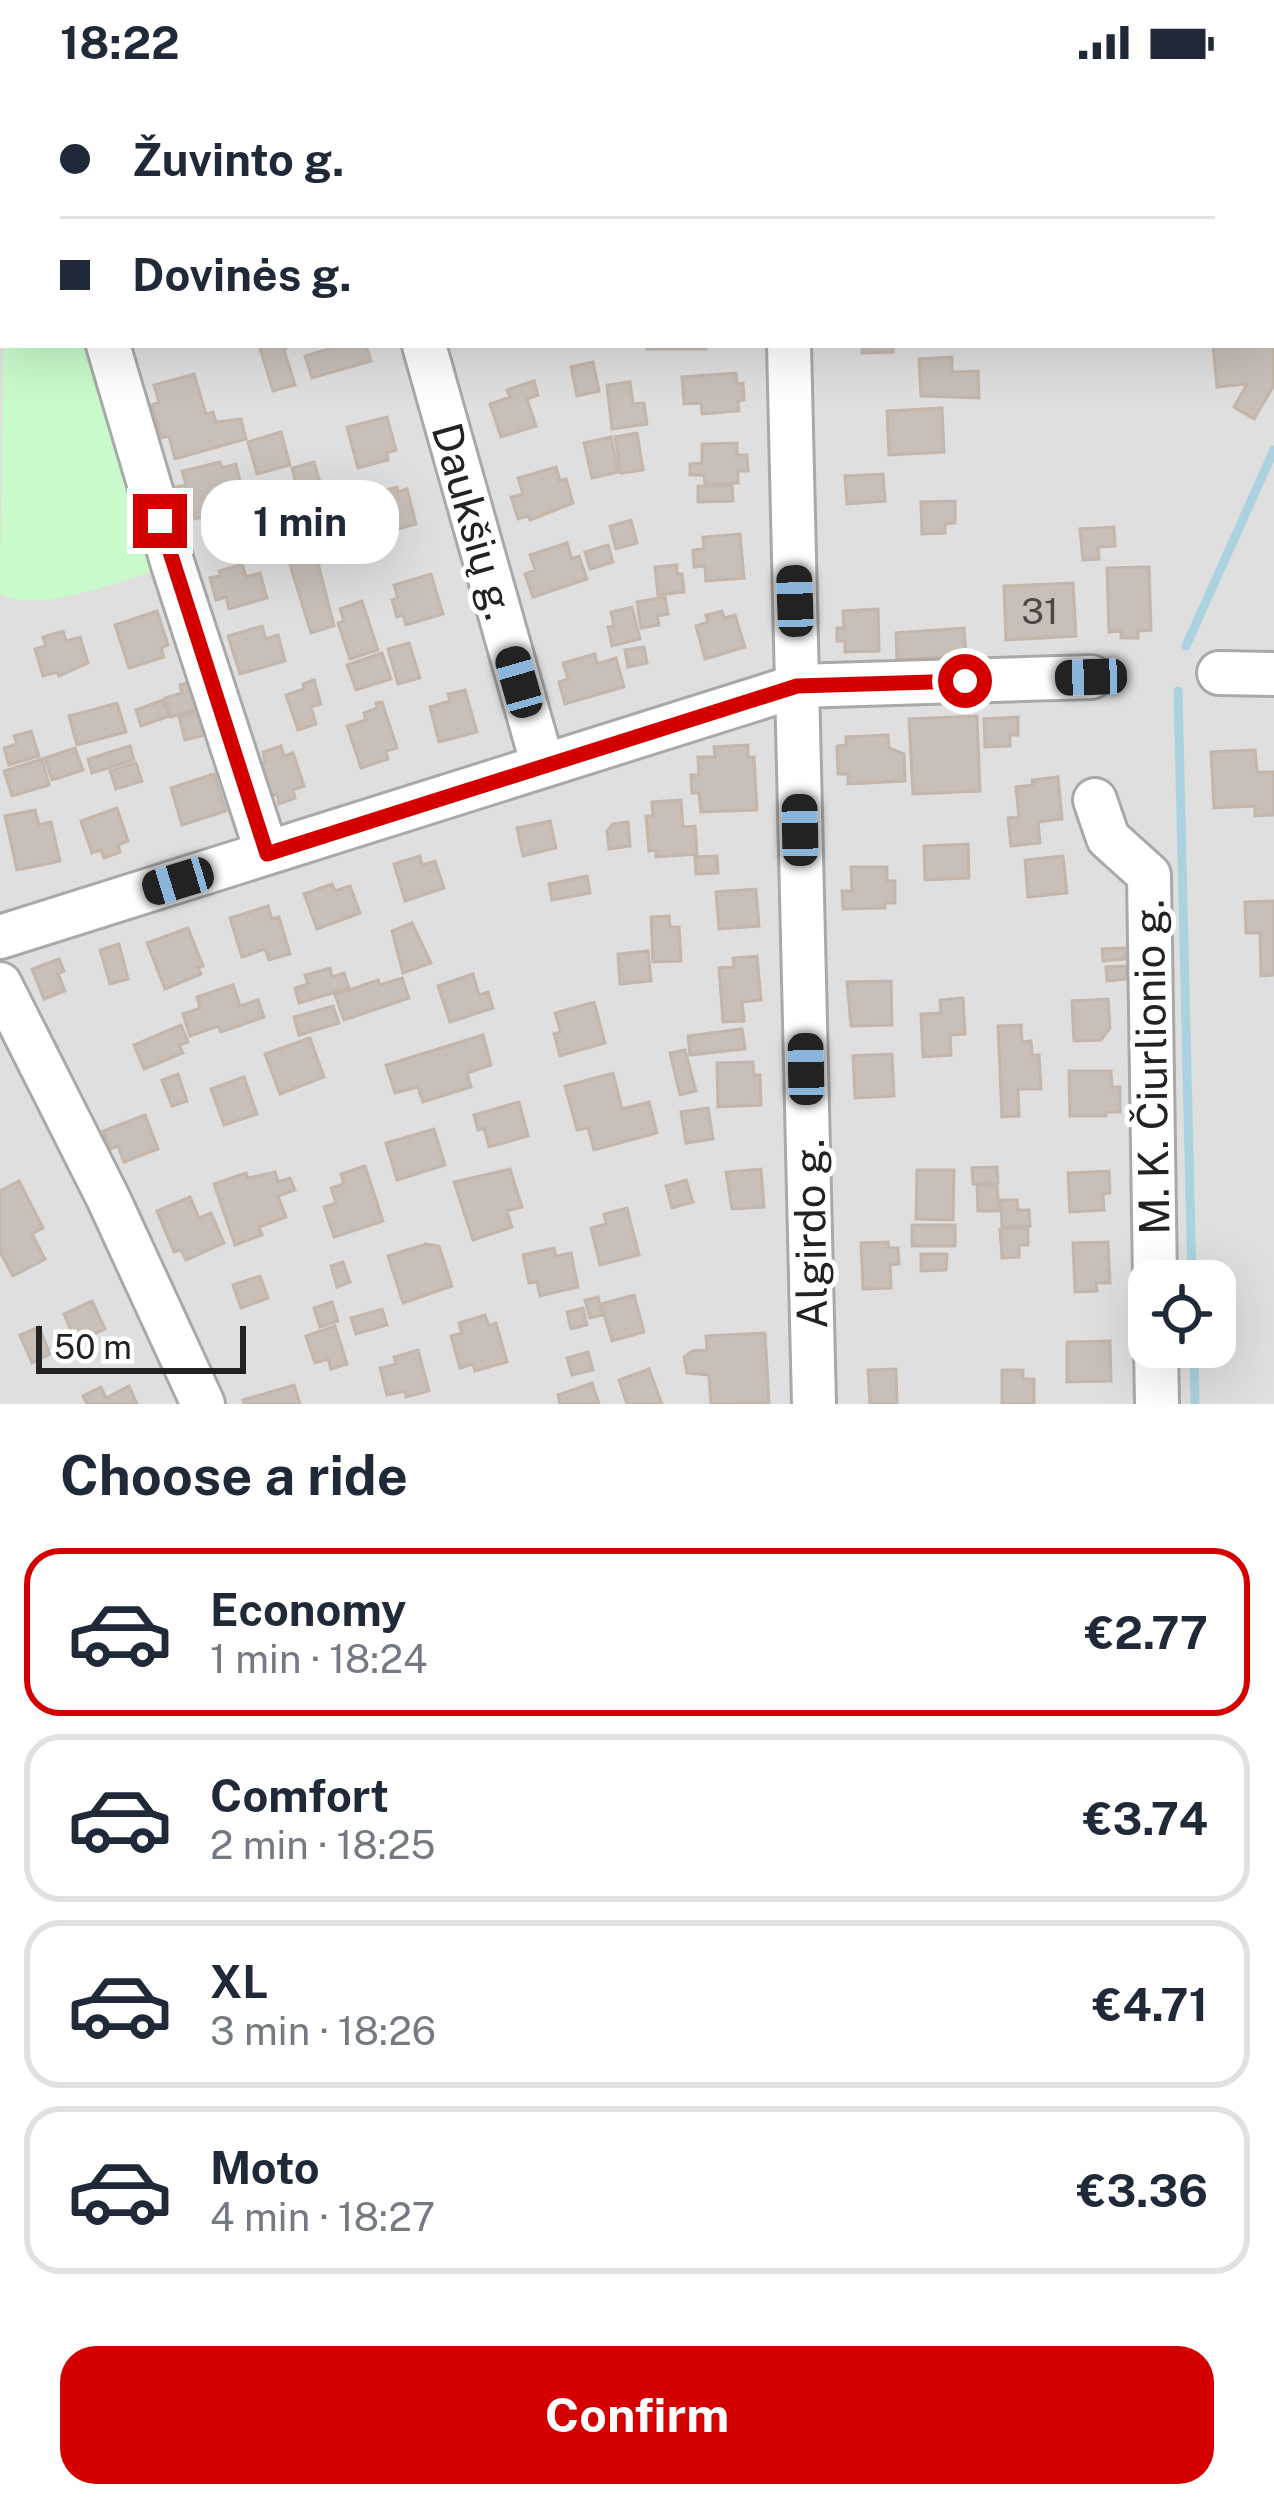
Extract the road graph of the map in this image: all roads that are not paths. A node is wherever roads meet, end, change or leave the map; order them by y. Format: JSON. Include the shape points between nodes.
{"nodes":[{"id":1,"x":109,"y":348,"type":"edge"},
{"id":2,"x":425,"y":348,"type":"edge"},
{"id":3,"x":789,"y":348,"type":"edge"},
{"id":4,"x":1219,"y":673,"type":"dead end"},
{"id":5,"x":1274,"y":674,"type":"edge"},
{"id":6,"x":1091,"y":677,"type":"dead end"},
{"id":7,"x":797,"y":686,"type":"junction"},
{"id":8,"x":543,"y":766,"type":"junction"},
{"id":9,"x":1095,"y":800,"type":"dead end"},
{"id":10,"x":267,"y":854,"type":"junction"},
{"id":11,"x":0,"y":937,"type":"edge"},
{"id":12,"x":0,"y":984,"type":"edge"},
{"id":13,"x":1155,"y":1260,"type":"edge"},
{"id":14,"x":1156,"y":1368,"type":"edge"},
{"id":15,"x":203,"y":1404,"type":"edge"},
{"id":16,"x":814,"y":1404,"type":"edge"},
{"id":17,"x":1157,"y":1404,"type":"edge"}],
"edges":[{"from":1,"to":10,"type":"street"},
{"from":2,"to":8,"type":"street","name":"Daukšių g."},
{"from":3,"to":7,"type":"street","name":"Algirdo g."},
{"from":4,"to":5,"type":"street"},
{"from":6,"to":7,"type":"street"},
{"from":7,"to":8,"type":"street"},
{"from":7,"to":16,"type":"street","name":"Algirdo g."},
{"from":8,"to":10,"type":"street"},
{"from":9,"to":13,"type":"street","name":"M. K. Čiurlionio g.","via":[[1108,838],[1149,875]]},
{"from":10,"to":11,"type":"street"},
{"from":12,"to":15,"type":"street"},
{"from":14,"to":17,"type":"street"}]}
